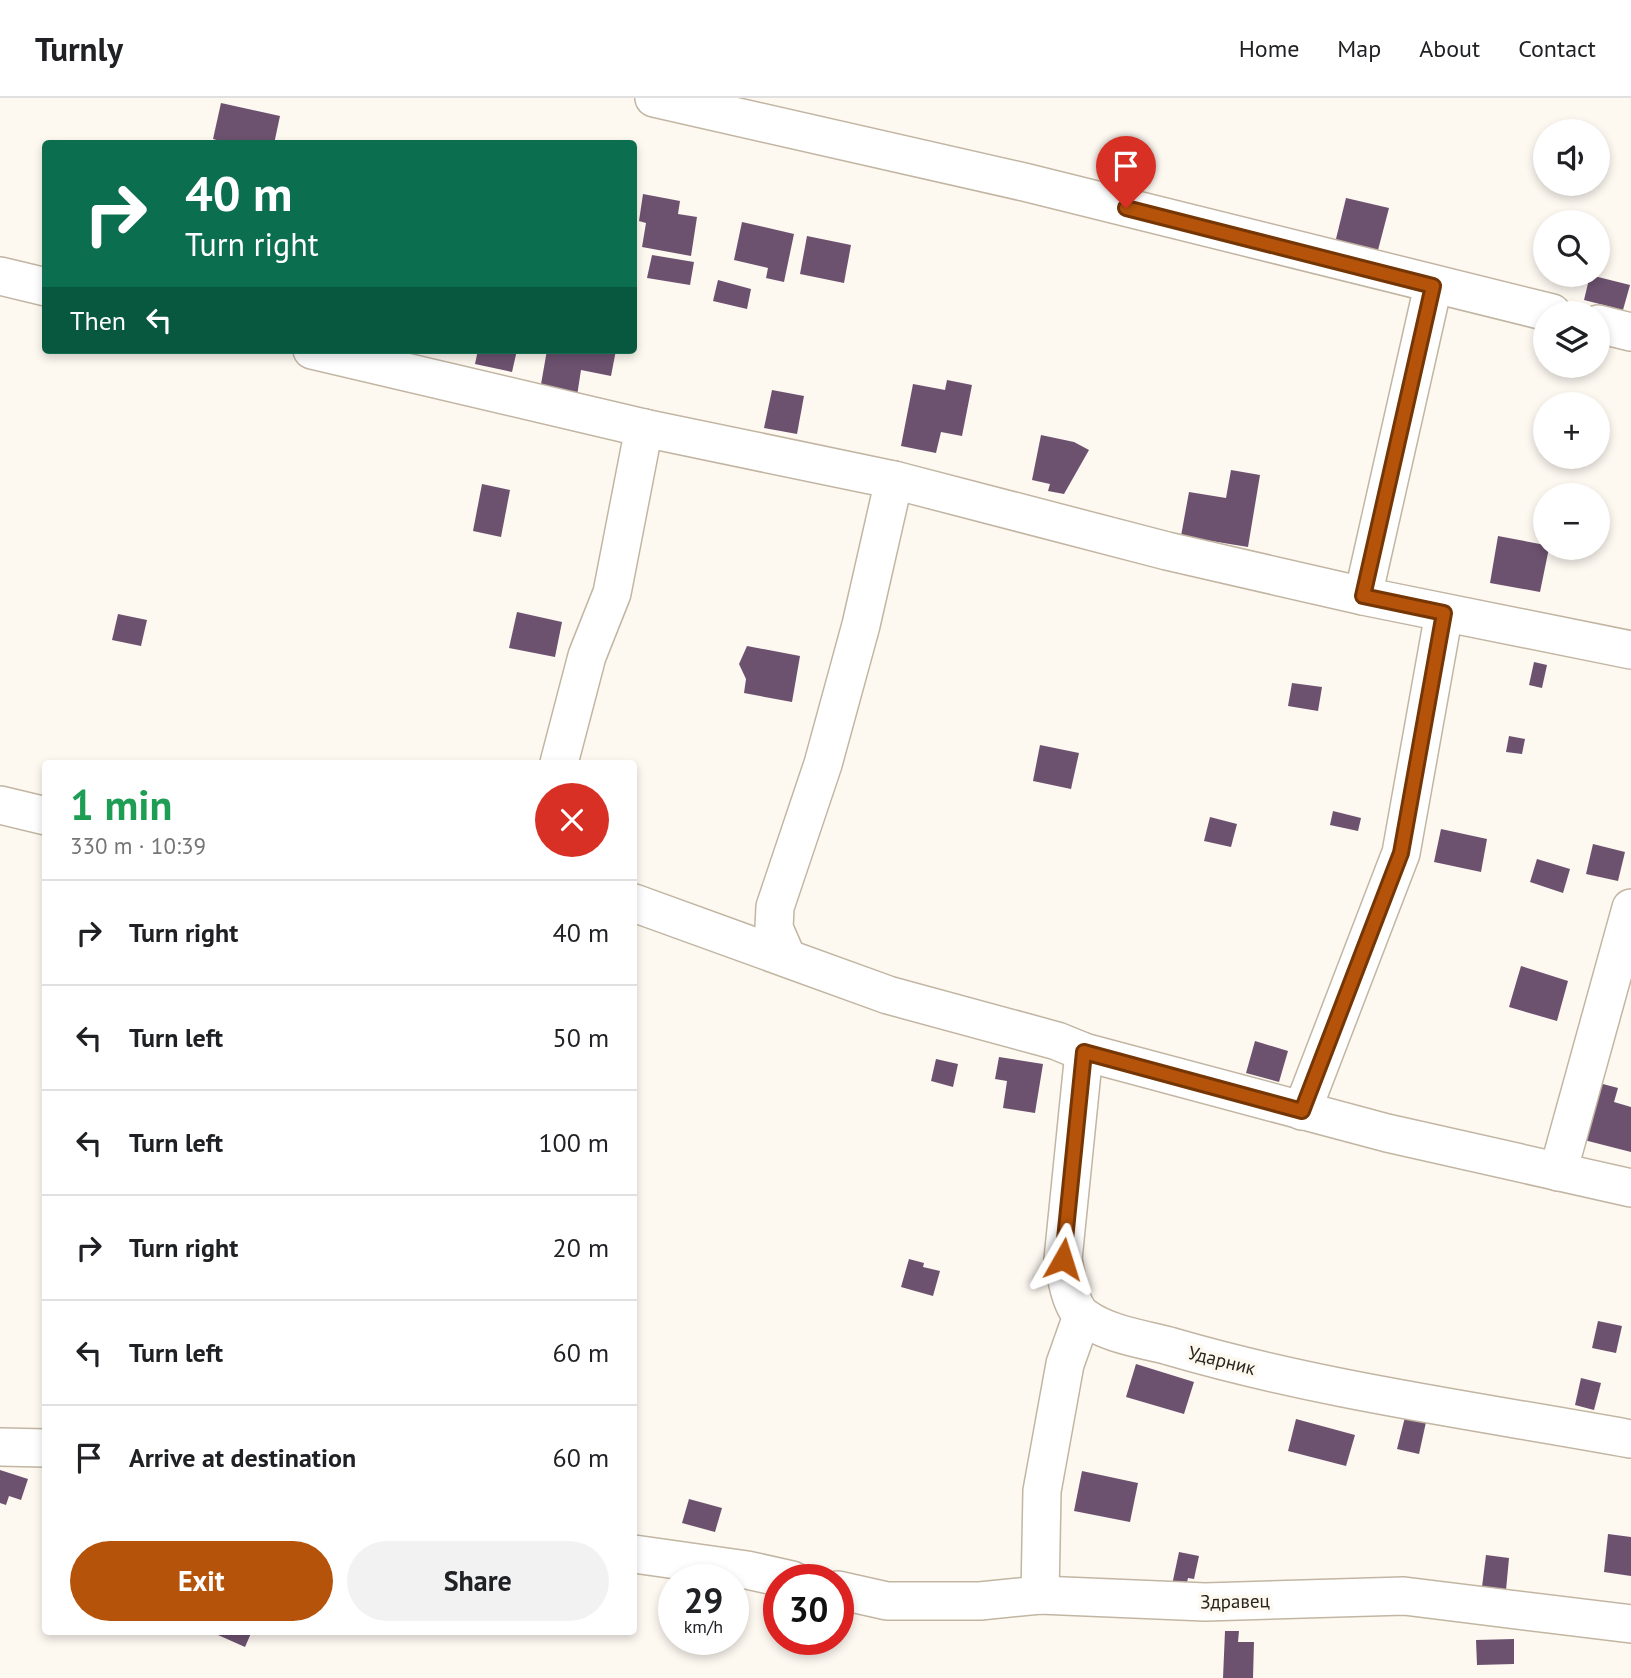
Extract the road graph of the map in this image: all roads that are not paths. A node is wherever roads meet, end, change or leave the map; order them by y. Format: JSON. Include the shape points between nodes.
{"nodes":[{"id":1,"x":654,"y":98,"type":"edge"},
{"id":2,"x":0,"y":276,"type":"edge"},
{"id":3,"x":42,"y":285,"type":"edge"},
{"id":4,"x":1433,"y":286,"type":"junction"},
{"id":5,"x":1533,"y":309,"type":"edge"},
{"id":6,"x":1610,"y":327,"type":"edge"},
{"id":7,"x":1631,"y":332,"type":"edge"},
{"id":8,"x":329,"y":354,"type":"edge"},
{"id":9,"x":644,"y":428,"type":"junction"},
{"id":10,"x":894,"y":480,"type":"junction"},
{"id":11,"x":1363,"y":596,"type":"junction"},
{"id":12,"x":1444,"y":613,"type":"junction"},
{"id":13,"x":1631,"y":650,"type":"edge"},
{"id":14,"x":560,"y":760,"type":"edge"},
{"id":15,"x":0,"y":804,"type":"edge"},
{"id":16,"x":42,"y":815,"type":"edge"},
{"id":17,"x":637,"y":904,"type":"edge"},
{"id":18,"x":1631,"y":908,"type":"edge"},
{"id":19,"x":787,"y":958,"type":"junction"},
{"id":20,"x":1084,"y":1052,"type":"junction"},
{"id":21,"x":1302,"y":1111,"type":"junction"},
{"id":22,"x":1558,"y":1172,"type":"junction"},
{"id":23,"x":1631,"y":1188,"type":"edge"},
{"id":24,"x":1082,"y":1316,"type":"junction"},
{"id":25,"x":1631,"y":1439,"type":"edge"},
{"id":26,"x":0,"y":1447,"type":"edge"},
{"id":27,"x":42,"y":1448,"type":"edge"},
{"id":28,"x":637,"y":1554,"type":"edge"},
{"id":29,"x":763,"y":1574,"type":"edge"},
{"id":30,"x":854,"y":1594,"type":"edge"},
{"id":31,"x":1040,"y":1595,"type":"junction"},
{"id":32,"x":1631,"y":1624,"type":"edge"}],
"edges":[{"from":1,"to":4,"type":"street","via":[[1024,183]]},
{"from":2,"to":3,"type":"street"},
{"from":4,"to":5,"type":"street"},
{"from":4,"to":11,"type":"street"},
{"from":6,"to":7,"type":"street"},
{"from":8,"to":9,"type":"street"},
{"from":9,"to":10,"type":"street"},
{"from":9,"to":14,"type":"street","via":[[612,593],[587,656]]},
{"from":10,"to":11,"type":"street"},
{"from":10,"to":19,"type":"street","via":[[823,764],[775,907],[774,928]]},
{"from":11,"to":12,"type":"street"},
{"from":12,"to":13,"type":"street"},
{"from":12,"to":21,"type":"street","via":[[1401,853]]},
{"from":15,"to":16,"type":"street"},
{"from":17,"to":19,"type":"street"},
{"from":18,"to":22,"type":"street"},
{"from":19,"to":20,"type":"street","via":[[888,995]]},
{"from":20,"to":21,"type":"street"},
{"from":20,"to":24,"type":"street","via":[[1063,1259],[1069,1292]]},
{"from":21,"to":22,"type":"street"},
{"from":22,"to":23,"type":"street"},
{"from":24,"to":25,"type":"street","name":"Ударник","via":[[1102,1327],[1221,1362]]},
{"from":24,"to":31,"type":"street","via":[[1065,1364],[1042,1491]]},
{"from":26,"to":27,"type":"street"},
{"from":28,"to":29,"type":"street"},
{"from":30,"to":31,"type":"street","name":"Здравец","via":[[887,1601],[980,1601]]},
{"from":31,"to":32,"type":"street","name":"Здравец","via":[[1205,1602],[1404,1596]]}]}
